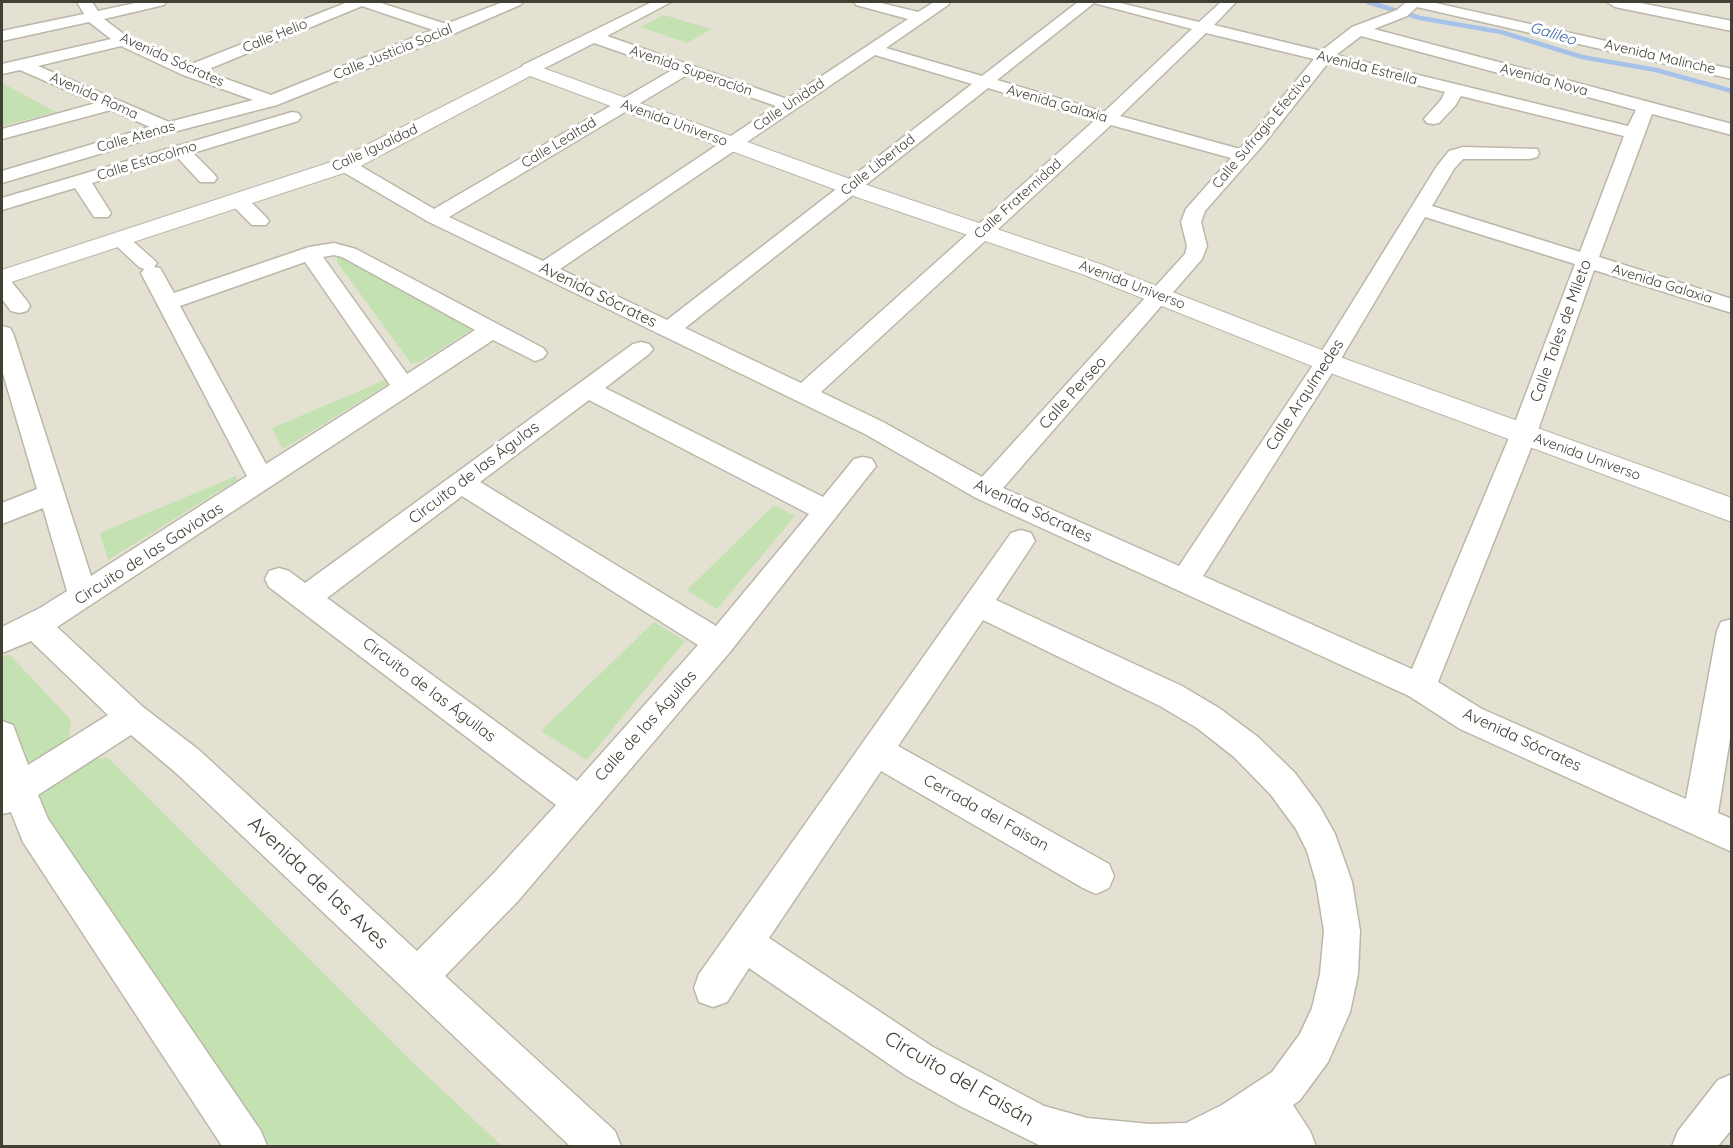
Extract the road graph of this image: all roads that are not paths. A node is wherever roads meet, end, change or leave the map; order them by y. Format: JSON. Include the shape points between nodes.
{"nodes":[{"id":1,"x":159,"y":2,"type":"edge"},
{"id":2,"x":362,"y":2,"type":"edge"},
{"id":3,"x":515,"y":2,"type":"edge"},
{"id":4,"x":663,"y":2,"type":"edge"},
{"id":5,"x":861,"y":2,"type":"edge"},
{"id":6,"x":943,"y":2,"type":"edge"},
{"id":7,"x":1087,"y":2,"type":"edge"},
{"id":8,"x":1100,"y":2,"type":"edge"},
{"id":9,"x":1229,"y":2,"type":"edge"},
{"id":10,"x":1414,"y":2,"type":"edge"},
{"id":11,"x":1615,"y":2,"type":"edge"},
{"id":12,"x":89,"y":9,"type":"edge"},
{"id":13,"x":1649,"y":10,"type":"edge"},
{"id":14,"x":920,"y":17,"type":"junction"},
{"id":15,"x":1731,"y":26,"type":"edge"},
{"id":16,"x":1203,"y":28,"type":"junction"},
{"id":17,"x":1358,"y":30,"type":"junction"},
{"id":18,"x":447,"y":31,"type":"junction"},
{"id":19,"x":2,"y":36,"type":"edge"},
{"id":20,"x":593,"y":37,"type":"junction"},
{"id":21,"x":123,"y":41,"type":"junction"},
{"id":22,"x":873,"y":49,"type":"junction"},
{"id":23,"x":1324,"y":57,"type":"junction"},
{"id":24,"x":21,"y":64,"type":"junction"},
{"id":25,"x":2,"y":69,"type":"edge"},
{"id":26,"x":530,"y":69,"type":"junction"},
{"id":27,"x":685,"y":69,"type":"junction"},
{"id":28,"x":189,"y":71,"type":"junction"},
{"id":29,"x":1731,"y":74,"type":"edge"},
{"id":30,"x":984,"y":82,"type":"junction"},
{"id":31,"x":1455,"y":89,"type":"junction"},
{"id":32,"x":271,"y":101,"type":"junction"},
{"id":33,"x":112,"y":104,"type":"junction"},
{"id":34,"x":624,"y":104,"type":"junction"},
{"id":35,"x":789,"y":105,"type":"junction"},
{"id":36,"x":1646,"y":108,"type":"junction"},
{"id":37,"x":292,"y":117,"type":"dead end"},
{"id":38,"x":1107,"y":118,"type":"junction"},
{"id":39,"x":1433,"y":118,"type":"dead end"},
{"id":40,"x":167,"y":128,"type":"junction"},
{"id":41,"x":1731,"y":130,"type":"edge"},
{"id":42,"x":1634,"y":133,"type":"junction"},
{"id":43,"x":2,"y":134,"type":"edge"},
{"id":44,"x":731,"y":144,"type":"junction"},
{"id":45,"x":181,"y":151,"type":"junction"},
{"id":46,"x":1530,"y":153,"type":"dead end"},
{"id":47,"x":1242,"y":155,"type":"junction"},
{"id":48,"x":345,"y":165,"type":"junction"},
{"id":49,"x":2,"y":177,"type":"edge"},
{"id":50,"x":207,"y":178,"type":"dead end"},
{"id":51,"x":80,"y":180,"type":"junction"},
{"id":52,"x":850,"y":187,"type":"junction"},
{"id":53,"x":239,"y":201,"type":"junction"},
{"id":54,"x":2,"y":204,"type":"edge"},
{"id":55,"x":1422,"y":209,"type":"junction"},
{"id":56,"x":101,"y":213,"type":"dead end"},
{"id":57,"x":434,"y":217,"type":"junction"},
{"id":58,"x":259,"y":221,"type":"dead end"},
{"id":59,"x":982,"y":232,"type":"junction"},
{"id":60,"x":120,"y":240,"type":"junction"},
{"id":61,"x":309,"y":254,"type":"junction"},
{"id":62,"x":1587,"y":261,"type":"junction"},
{"id":63,"x":545,"y":269,"type":"junction"},
{"id":64,"x":2,"y":278,"type":"edge"},
{"id":65,"x":2,"y":285,"type":"edge"},
{"id":66,"x":1162,"y":296,"type":"junction"},
{"id":67,"x":169,"y":302,"type":"junction"},
{"id":68,"x":19,"y":306,"type":"dead end"},
{"id":69,"x":1731,"y":306,"type":"edge"},
{"id":70,"x":669,"y":329,"type":"junction"},
{"id":71,"x":492,"y":330,"type":"junction"},
{"id":72,"x":2,"y":333,"type":"edge"},
{"id":73,"x":641,"y":349,"type":"dead end"},
{"id":74,"x":535,"y":353,"type":"dead end"},
{"id":75,"x":6,"y":361,"type":"edge"},
{"id":76,"x":1327,"y":362,"type":"junction"},
{"id":77,"x":405,"y":387,"type":"junction"},
{"id":78,"x":587,"y":389,"type":"junction"},
{"id":79,"x":804,"y":394,"type":"junction"},
{"id":80,"x":1524,"y":434,"type":"junction"},
{"id":81,"x":863,"y":466,"type":"dead end"},
{"id":82,"x":262,"y":480,"type":"junction"},
{"id":83,"x":461,"y":483,"type":"junction"},
{"id":84,"x":985,"y":490,"type":"junction"},
{"id":85,"x":51,"y":494,"type":"junction"},
{"id":86,"x":825,"y":510,"type":"junction"},
{"id":87,"x":1731,"y":510,"type":"edge"},
{"id":88,"x":2,"y":514,"type":"edge"},
{"id":89,"x":1021,"y":540,"type":"dead end"},
{"id":90,"x":279,"y":579,"type":"dead end"},
{"id":91,"x":1185,"y":580,"type":"junction"},
{"id":92,"x":83,"y":596,"type":"junction"},
{"id":93,"x":306,"y":598,"type":"junction"},
{"id":94,"x":978,"y":604,"type":"junction"},
{"id":95,"x":33,"y":624,"type":"junction"},
{"id":96,"x":1731,"y":631,"type":"edge"},
{"id":97,"x":2,"y":641,"type":"edge"},
{"id":98,"x":719,"y":644,"type":"junction"},
{"id":99,"x":1419,"y":687,"type":"junction"},
{"id":100,"x":132,"y":717,"type":"junction"},
{"id":101,"x":2,"y":735,"type":"edge"},
{"id":102,"x":876,"y":751,"type":"junction"},
{"id":103,"x":10,"y":795,"type":"edge"},
{"id":104,"x":579,"y":802,"type":"junction"},
{"id":105,"x":1699,"y":821,"type":"junction"},
{"id":106,"x":1731,"y":836,"type":"edge"},
{"id":107,"x":1096,"y":876,"type":"dead end"},
{"id":108,"x":744,"y":943,"type":"junction"},
{"id":109,"x":419,"y":975,"type":"junction"},
{"id":110,"x":713,"y":988,"type":"dead end"},
{"id":111,"x":1731,"y":1094,"type":"edge"},
{"id":112,"x":1252,"y":1122,"type":"edge"},
{"id":113,"x":246,"y":1146,"type":"edge"},
{"id":114,"x":600,"y":1146,"type":"edge"},
{"id":115,"x":1295,"y":1146,"type":"edge"},
{"id":116,"x":1694,"y":1146,"type":"edge"}],
"edges":[{"from":1,"to":12,"type":"street"},
{"from":2,"to":18,"type":"street","via":[[434,23]]},
{"from":2,"to":28,"type":"street","name":"Calle Helio"},
{"from":3,"to":18,"type":"street","name":"Calle Justicia Social"},
{"from":4,"to":20,"type":"street","name":"Calle Igualdad"},
{"from":5,"to":14,"type":"street"},
{"from":6,"to":14,"type":"street","name":"Calle Unidad"},
{"from":7,"to":30,"type":"street","name":"Calle Libertad"},
{"from":8,"to":16,"type":"street","name":"Avenida Estrella"},
{"from":9,"to":16,"type":"street","name":"Calle Fraternidad"},
{"from":10,"to":17,"type":"street","name":"Calle Sufragio Efectivo","via":[[1402,14]]},
{"from":10,"to":29,"type":"street","name":"Avenida Malinche","via":[[1632,45]]},
{"from":11,"to":13,"type":"street"},
{"from":12,"to":19,"type":"street"},
{"from":12,"to":21,"type":"street","name":"Avenida Sócrates"},
{"from":13,"to":15,"type":"street"},
{"from":14,"to":22,"type":"street","name":"Calle Unidad"},
{"from":16,"to":23,"type":"street","name":"Avenida Estrella"},
{"from":16,"to":38,"type":"street","name":"Calle Fraternidad"},
{"from":17,"to":23,"type":"street","name":"Calle Sufragio Efectivo"},
{"from":17,"to":36,"type":"street","name":"Avenida Nova"},
{"from":18,"to":32,"type":"street","name":"Calle Justicia Social"},
{"from":20,"to":26,"type":"street","name":"Calle Igualdad"},
{"from":20,"to":27,"type":"street","name":"Avenida Superación"},
{"from":21,"to":24,"type":"street"},
{"from":21,"to":28,"type":"street","name":"Avenida Sócrates"},
{"from":22,"to":30,"type":"street","name":"Avenida Galaxia"},
{"from":22,"to":35,"type":"street","name":"Calle Unidad"},
{"from":23,"to":31,"type":"street","name":"Avenida Estrella"},
{"from":23,"to":47,"type":"street","name":"Calle Sufragio Efectivo"},
{"from":24,"to":25,"type":"street"},
{"from":24,"to":33,"type":"street","name":"Avenida Roma"},
{"from":26,"to":34,"type":"street","name":"Avenida Universo"},
{"from":26,"to":48,"type":"street","name":"Calle Igualdad"},
{"from":27,"to":34,"type":"street","name":"Calle Lealtad"},
{"from":27,"to":35,"type":"street","name":"Avenida Superación"},
{"from":28,"to":32,"type":"street","name":"Avenida Sócrates"},
{"from":30,"to":38,"type":"street","name":"Avenida Galaxia"},
{"from":30,"to":52,"type":"street","name":"Calle Libertad"},
{"from":31,"to":39,"type":"street","via":[[1449,102]]},
{"from":31,"to":42,"type":"street","name":"Avenida Estrella"},
{"from":32,"to":40,"type":"street","name":"Calle Atenas"},
{"from":33,"to":40,"type":"street","name":"Avenida Roma"},
{"from":33,"to":43,"type":"street"},
{"from":34,"to":44,"type":"street","name":"Avenida Universo"},
{"from":34,"to":57,"type":"street","name":"Calle Lealtad"},
{"from":35,"to":44,"type":"street","name":"Calle Unidad"},
{"from":36,"to":41,"type":"street","name":"Avenida Nova"},
{"from":36,"to":42,"type":"street","name":"Calle Tales de Mileto"},
{"from":37,"to":45,"type":"street","name":"Calle Estocolmo"},
{"from":38,"to":47,"type":"street","name":"Avenida Galaxia"},
{"from":38,"to":59,"type":"street","name":"Calle Fraternidad"},
{"from":40,"to":49,"type":"street","name":"Calle Atenas"},
{"from":42,"to":62,"type":"street","name":"Calle Tales de Mileto"},
{"from":44,"to":52,"type":"street","name":"Avenida Universo"},
{"from":44,"to":63,"type":"street","name":"Calle Unidad"},
{"from":45,"to":50,"type":"street"},
{"from":45,"to":51,"type":"street","name":"Calle Estocolmo"},
{"from":46,"to":55,"type":"street","name":"Calle Arquímedes","via":[[1456,155]]},
{"from":47,"to":66,"type":"street","name":"Calle Sufragio Efectivo","via":[[1196,210],[1191,222],[1197,246],[1195,255]]},
{"from":48,"to":53,"type":"street","name":"Calle Igualdad"},
{"from":48,"to":57,"type":"street","name":"Avenida Sócrates"},
{"from":51,"to":54,"type":"street","name":"Calle Estocolmo"},
{"from":51,"to":56,"type":"street"},
{"from":52,"to":59,"type":"street","name":"Avenida Universo"},
{"from":52,"to":70,"type":"street","name":"Calle Libertad"},
{"from":53,"to":58,"type":"street"},
{"from":53,"to":60,"type":"street","name":"Calle Igualdad"},
{"from":55,"to":62,"type":"street","name":"Avenida Galaxia"},
{"from":55,"to":76,"type":"street","name":"Calle Arquímedes"},
{"from":57,"to":63,"type":"street","name":"Avenida Sócrates"},
{"from":59,"to":66,"type":"street","name":"Avenida Universo"},
{"from":59,"to":79,"type":"street","name":"Calle Fraternidad"},
{"from":60,"to":64,"type":"street","name":"Calle Igualdad"},
{"from":60,"to":67,"type":"street","via":[[149,268]]},
{"from":61,"to":67,"type":"street"},
{"from":61,"to":71,"type":"street","via":[[334,249],[349,253]]},
{"from":61,"to":77,"type":"street"},
{"from":62,"to":69,"type":"street","name":"Avenida Galaxia"},
{"from":62,"to":80,"type":"street","name":"Calle Tales de Mileto"},
{"from":63,"to":70,"type":"street","name":"Avenida Sócrates"},
{"from":65,"to":68,"type":"street"},
{"from":66,"to":76,"type":"street","name":"Avenida Universo"},
{"from":66,"to":84,"type":"street","name":"Calle Perseo"},
{"from":67,"to":82,"type":"street"},
{"from":70,"to":79,"type":"street","name":"Avenida Sócrates"},
{"from":71,"to":74,"type":"street"},
{"from":71,"to":77,"type":"street","name":"Circuito de las Gaviotas"},
{"from":72,"to":75,"type":"street"},
{"from":73,"to":78,"type":"street","name":"Circuito de las Águlas"},
{"from":75,"to":85,"type":"street"},
{"from":76,"to":80,"type":"street","name":"Avenida Universo"},
{"from":76,"to":91,"type":"street","name":"Calle Arquímedes"},
{"from":77,"to":82,"type":"street","name":"Circuito de las Gaviotas"},
{"from":78,"to":83,"type":"street","name":"Circuito de las Águlas"},
{"from":78,"to":86,"type":"street"},
{"from":79,"to":84,"type":"street","name":"Avenida Sócrates"},
{"from":80,"to":87,"type":"street","name":"Avenida Universo"},
{"from":80,"to":99,"type":"street","name":"Calle Tales de Mileto"},
{"from":81,"to":86,"type":"street","name":"Calle de las Águilas"},
{"from":82,"to":92,"type":"street","name":"Circuito de las Gaviotas"},
{"from":83,"to":93,"type":"street","name":"Circuito de las Águlas"},
{"from":83,"to":98,"type":"street"},
{"from":84,"to":91,"type":"street","name":"Avenida Sócrates"},
{"from":85,"to":88,"type":"street"},
{"from":85,"to":92,"type":"street"},
{"from":86,"to":98,"type":"street","name":"Calle de las Águilas"},
{"from":89,"to":94,"type":"street"},
{"from":90,"to":93,"type":"street","name":"Circuito de las Águilas"},
{"from":91,"to":99,"type":"street","name":"Avenida Sócrates"},
{"from":92,"to":95,"type":"street","name":"Circuito de las Gaviotas"},
{"from":93,"to":104,"type":"street","name":"Circuito de las Águilas"},
{"from":94,"to":102,"type":"street"},
{"from":94,"to":112,"type":"street","name":"Circuito del Faisán","via":[[1208,717],[1246,747],[1282,784],[1323,846],[1342,931],[1331,1012],[1314,1048]]},
{"from":95,"to":97,"type":"street","name":"Circuito de las Gaviotas"},
{"from":95,"to":100,"type":"street","name":"Avenida de las Aves"},
{"from":96,"to":105,"type":"street"},
{"from":98,"to":104,"type":"street","name":"Calle de las Águilas"},
{"from":99,"to":105,"type":"street","name":"Avenida Sócrates","via":[[1471,719]]},
{"from":100,"to":103,"type":"street"},
{"from":100,"to":109,"type":"street","name":"Avenida de las Aves","via":[[187,761]]},
{"from":101,"to":103,"type":"street"},
{"from":102,"to":107,"type":"street","name":"Cerrada del Faisan"},
{"from":102,"to":108,"type":"street"},
{"from":103,"to":113,"type":"street"},
{"from":104,"to":109,"type":"street","name":"Calle de las Águilas","via":[[505,888]]},
{"from":105,"to":106,"type":"street","name":"Avenida Sócrates"},
{"from":108,"to":110,"type":"street"},
{"from":108,"to":112,"type":"street","name":"Circuito del Faisán","via":[[919,1061],[1038,1125],[1087,1139],[1150,1145],[1188,1144]]},
{"from":109,"to":114,"type":"street","name":"Avenida de las Aves"},
{"from":111,"to":116,"type":"street"},
{"from":112,"to":115,"type":"street"}]}
